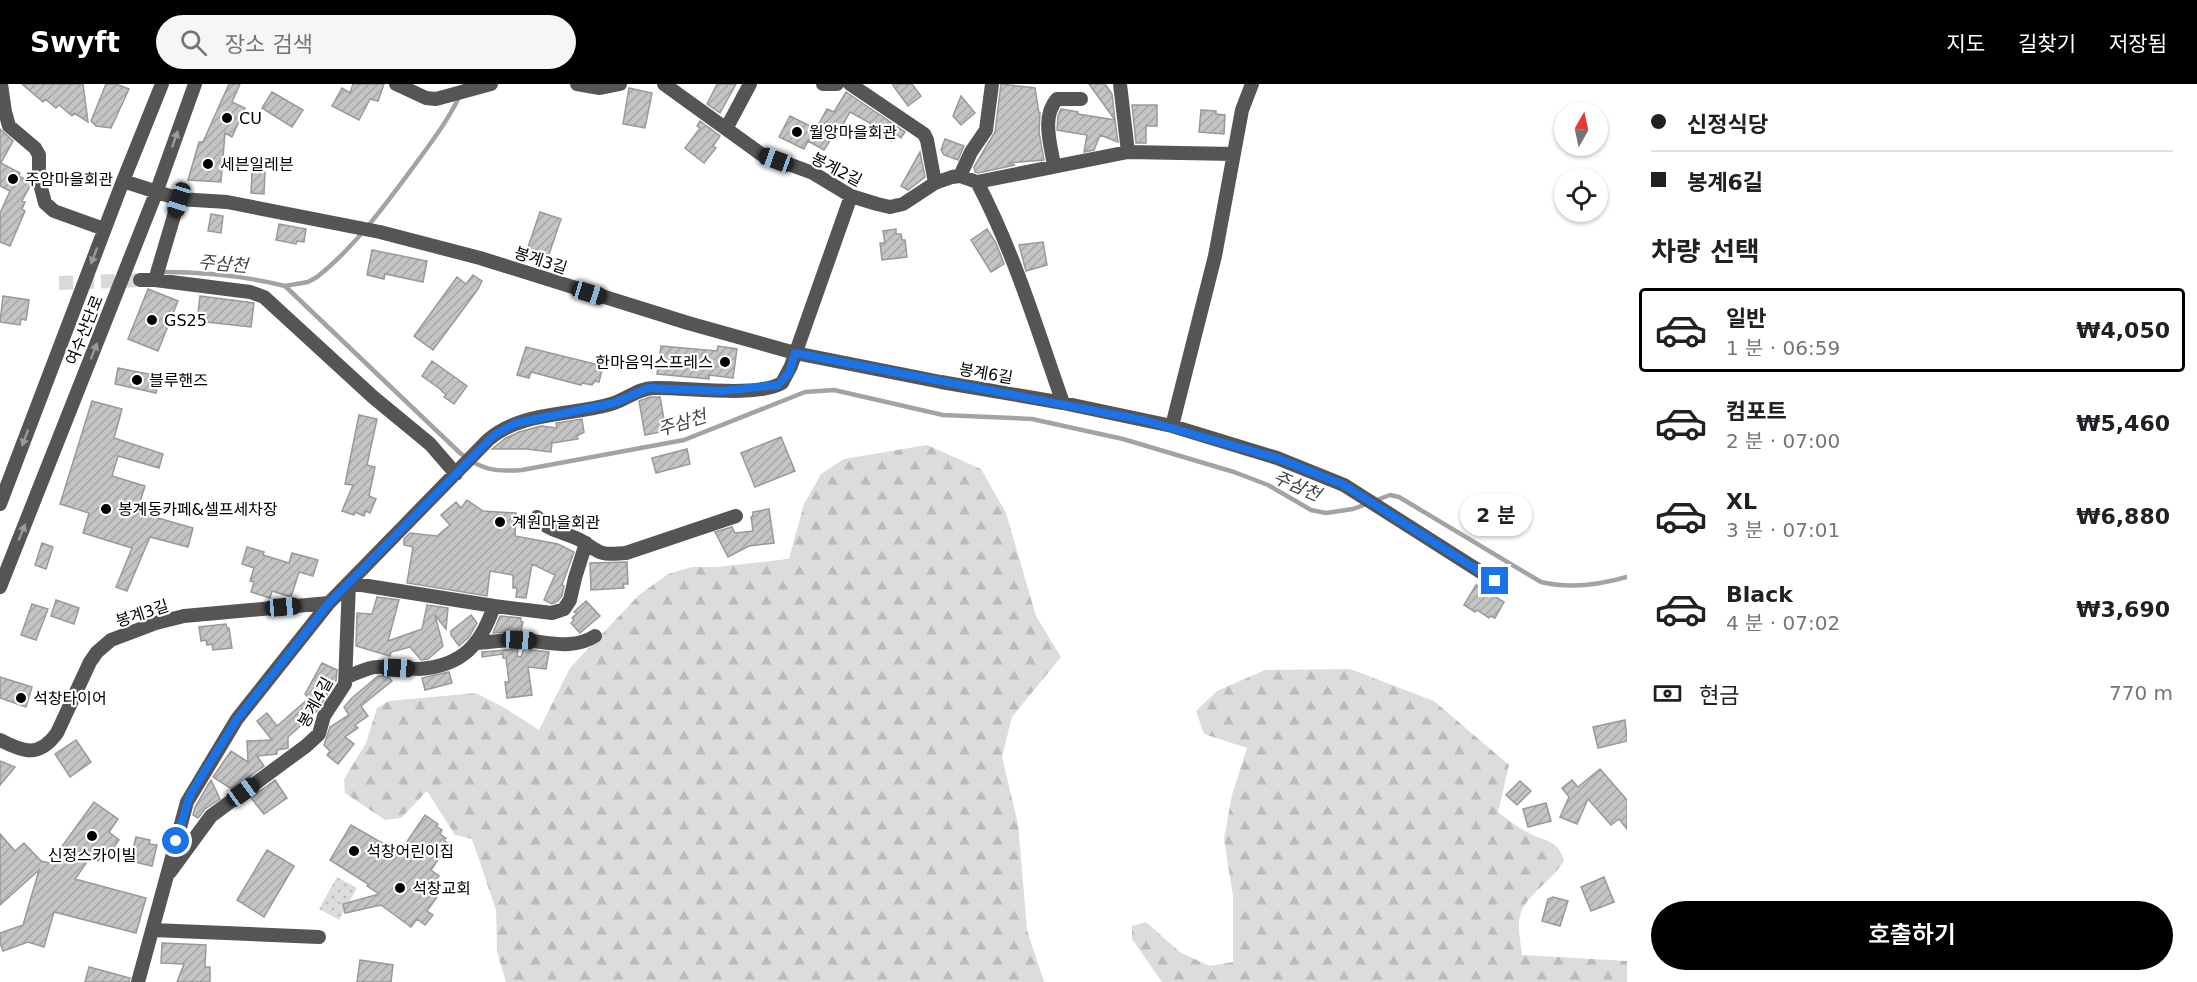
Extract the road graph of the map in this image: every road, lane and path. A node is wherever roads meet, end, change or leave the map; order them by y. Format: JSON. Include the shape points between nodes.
{"nodes":[{"id":1,"x":2,"y":84,"type":"edge"},
{"id":2,"x":162,"y":84,"type":"edge"},
{"id":3,"x":195,"y":84,"type":"edge"},
{"id":4,"x":396,"y":84,"type":"edge"},
{"id":5,"x":491,"y":84,"type":"edge"},
{"id":6,"x":578,"y":84,"type":"edge"},
{"id":7,"x":620,"y":84,"type":"edge"},
{"id":8,"x":664,"y":84,"type":"edge"},
{"id":9,"x":750,"y":84,"type":"edge"},
{"id":10,"x":824,"y":84,"type":"edge"},
{"id":11,"x":837,"y":84,"type":"edge"},
{"id":12,"x":850,"y":84,"type":"edge"},
{"id":13,"x":992,"y":84,"type":"edge"},
{"id":14,"x":1120,"y":84,"type":"edge"},
{"id":15,"x":1252,"y":84,"type":"edge"},
{"id":16,"x":1081,"y":99,"type":"dead end"},
{"id":17,"x":726,"y":129,"type":"junction"},
{"id":18,"x":1128,"y":152,"type":"junction"},
{"id":19,"x":1234,"y":154,"type":"junction"},
{"id":20,"x":1054,"y":166,"type":"junction"},
{"id":21,"x":960,"y":176,"type":"junction"},
{"id":22,"x":123,"y":181,"type":"junction"},
{"id":23,"x":977,"y":182,"type":"junction"},
{"id":24,"x":935,"y":183,"type":"junction"},
{"id":25,"x":156,"y":193,"type":"junction"},
{"id":26,"x":851,"y":196,"type":"junction"},
{"id":27,"x":179,"y":200,"type":"junction"},
{"id":28,"x":104,"y":229,"type":"junction"},
{"id":29,"x":140,"y":280,"type":"tunnel mouth"},
{"id":30,"x":155,"y":280,"type":"junction"},
{"id":31,"x":795,"y":353,"type":"junction"},
{"id":32,"x":1063,"y":403,"type":"junction"},
{"id":33,"x":1172,"y":426,"type":"junction"},
{"id":34,"x":458,"y":472,"type":"junction"},
{"id":35,"x":0,"y":504,"type":"edge"},
{"id":36,"x":736,"y":516,"type":"dead end"},
{"id":37,"x":537,"y":518,"type":"dead end"},
{"id":38,"x":586,"y":543,"type":"junction"},
{"id":39,"x":1495,"y":581,"type":"dead end"},
{"id":40,"x":349,"y":583,"type":"junction"},
{"id":41,"x":0,"y":586,"type":"edge"},
{"id":42,"x":329,"y":603,"type":"junction"},
{"id":43,"x":494,"y":606,"type":"junction"},
{"id":44,"x":595,"y":636,"type":"dead end"},
{"id":45,"x":477,"y":643,"type":"junction"},
{"id":46,"x":347,"y":677,"type":"junction"},
{"id":47,"x":0,"y":740,"type":"edge"},
{"id":48,"x":166,"y":878,"type":"junction"},
{"id":49,"x":152,"y":930,"type":"junction"},
{"id":50,"x":319,"y":937,"type":"dead end"},
{"id":51,"x":138,"y":982,"type":"edge"}],
"edges":[{"from":1,"to":28,"type":"street","via":[[9,126],[39,155],[39,180],[45,204]]},
{"from":2,"to":22,"type":"street","name":"여수산단로"},
{"from":25,"to":3,"type":"street","name":"여수산단로","one_way":true},
{"from":4,"to":5,"type":"street","via":[[426,98],[442,98]]},
{"from":6,"to":7,"type":"street","via":[[600,88]]},
{"from":8,"to":17,"type":"street","name":"봉계2길"},
{"from":9,"to":17,"type":"street"},
{"from":10,"to":11,"type":"street"},
{"from":12,"to":24,"type":"street","via":[[924,134]]},
{"from":13,"to":21,"type":"street","via":[[986,130]]},
{"from":14,"to":18,"type":"street"},
{"from":15,"to":19,"type":"street","via":[[1242,110]]},
{"from":16,"to":20,"type":"street","via":[[1057,99],[1050,108]]},
{"from":17,"to":26,"type":"street","name":"봉계2길","via":[[761,154],[813,173]]},
{"from":18,"to":19,"type":"street"},
{"from":18,"to":20,"type":"street"},
{"from":19,"to":33,"type":"street","via":[[1215,256]]},
{"from":20,"to":23,"type":"street"},
{"from":21,"to":23,"type":"street"},
{"from":21,"to":24,"type":"street","name":"봉계2길"},
{"from":22,"to":25,"type":"street"},
{"from":22,"to":28,"type":"street","name":"여수산단로"},
{"from":23,"to":32,"type":"street","via":[[1013,265]]},
{"from":24,"to":26,"type":"street","name":"봉계2길","via":[[896,206]]},
{"from":25,"to":27,"type":"street"},
{"from":41,"to":25,"type":"street","name":"여수산단로","one_way":true},
{"from":26,"to":31,"type":"street"},
{"from":27,"to":30,"type":"street"},
{"from":27,"to":31,"type":"street","name":"봉계3길","via":[[228,202],[380,232],[480,258]]},
{"from":28,"to":35,"type":"street","name":"여수산단로","one_way":true},
{"from":29,"to":30,"type":"street"},
{"from":30,"to":34,"type":"street","via":[[264,297]]},
{"from":31,"to":32,"type":"street","name":"봉계6길"},
{"from":31,"to":34,"type":"street","via":[[789,373],[778,385],[721,391],[648,388],[614,403],[509,425]]},
{"from":32,"to":33,"type":"street","name":"봉계6길"},
{"from":33,"to":39,"type":"street","name":"봉계6길","via":[[1336,481]]},
{"from":34,"to":40,"type":"street"},
{"from":36,"to":38,"type":"street","via":[[626,553],[603,553]]},
{"from":37,"to":38,"type":"street","via":[[551,529]]},
{"from":38,"to":43,"type":"street","via":[[564,609],[552,613]]},
{"from":40,"to":42,"type":"street"},
{"from":40,"to":43,"type":"street"},
{"from":40,"to":46,"type":"street","name":"봉계4길"},
{"from":42,"to":47,"type":"street","name":"봉계3길","via":[[184,616],[111,640],[90,662],[57,733],[47,744],[23,751]]},
{"from":42,"to":48,"type":"street","name":"봉계4길","via":[[237,719],[190,795]]},
{"from":43,"to":45,"type":"street"},
{"from":44,"to":45,"type":"street","via":[[570,645],[519,640]]},
{"from":45,"to":46,"type":"street","via":[[440,665],[416,669],[378,667]]},
{"from":46,"to":48,"type":"street","name":"봉계4길","via":[[324,716],[318,735],[211,816]]},
{"from":48,"to":49,"type":"street","name":"봉계4길"},
{"from":49,"to":50,"type":"street"},
{"from":49,"to":51,"type":"street","name":"봉계4길"}]}
